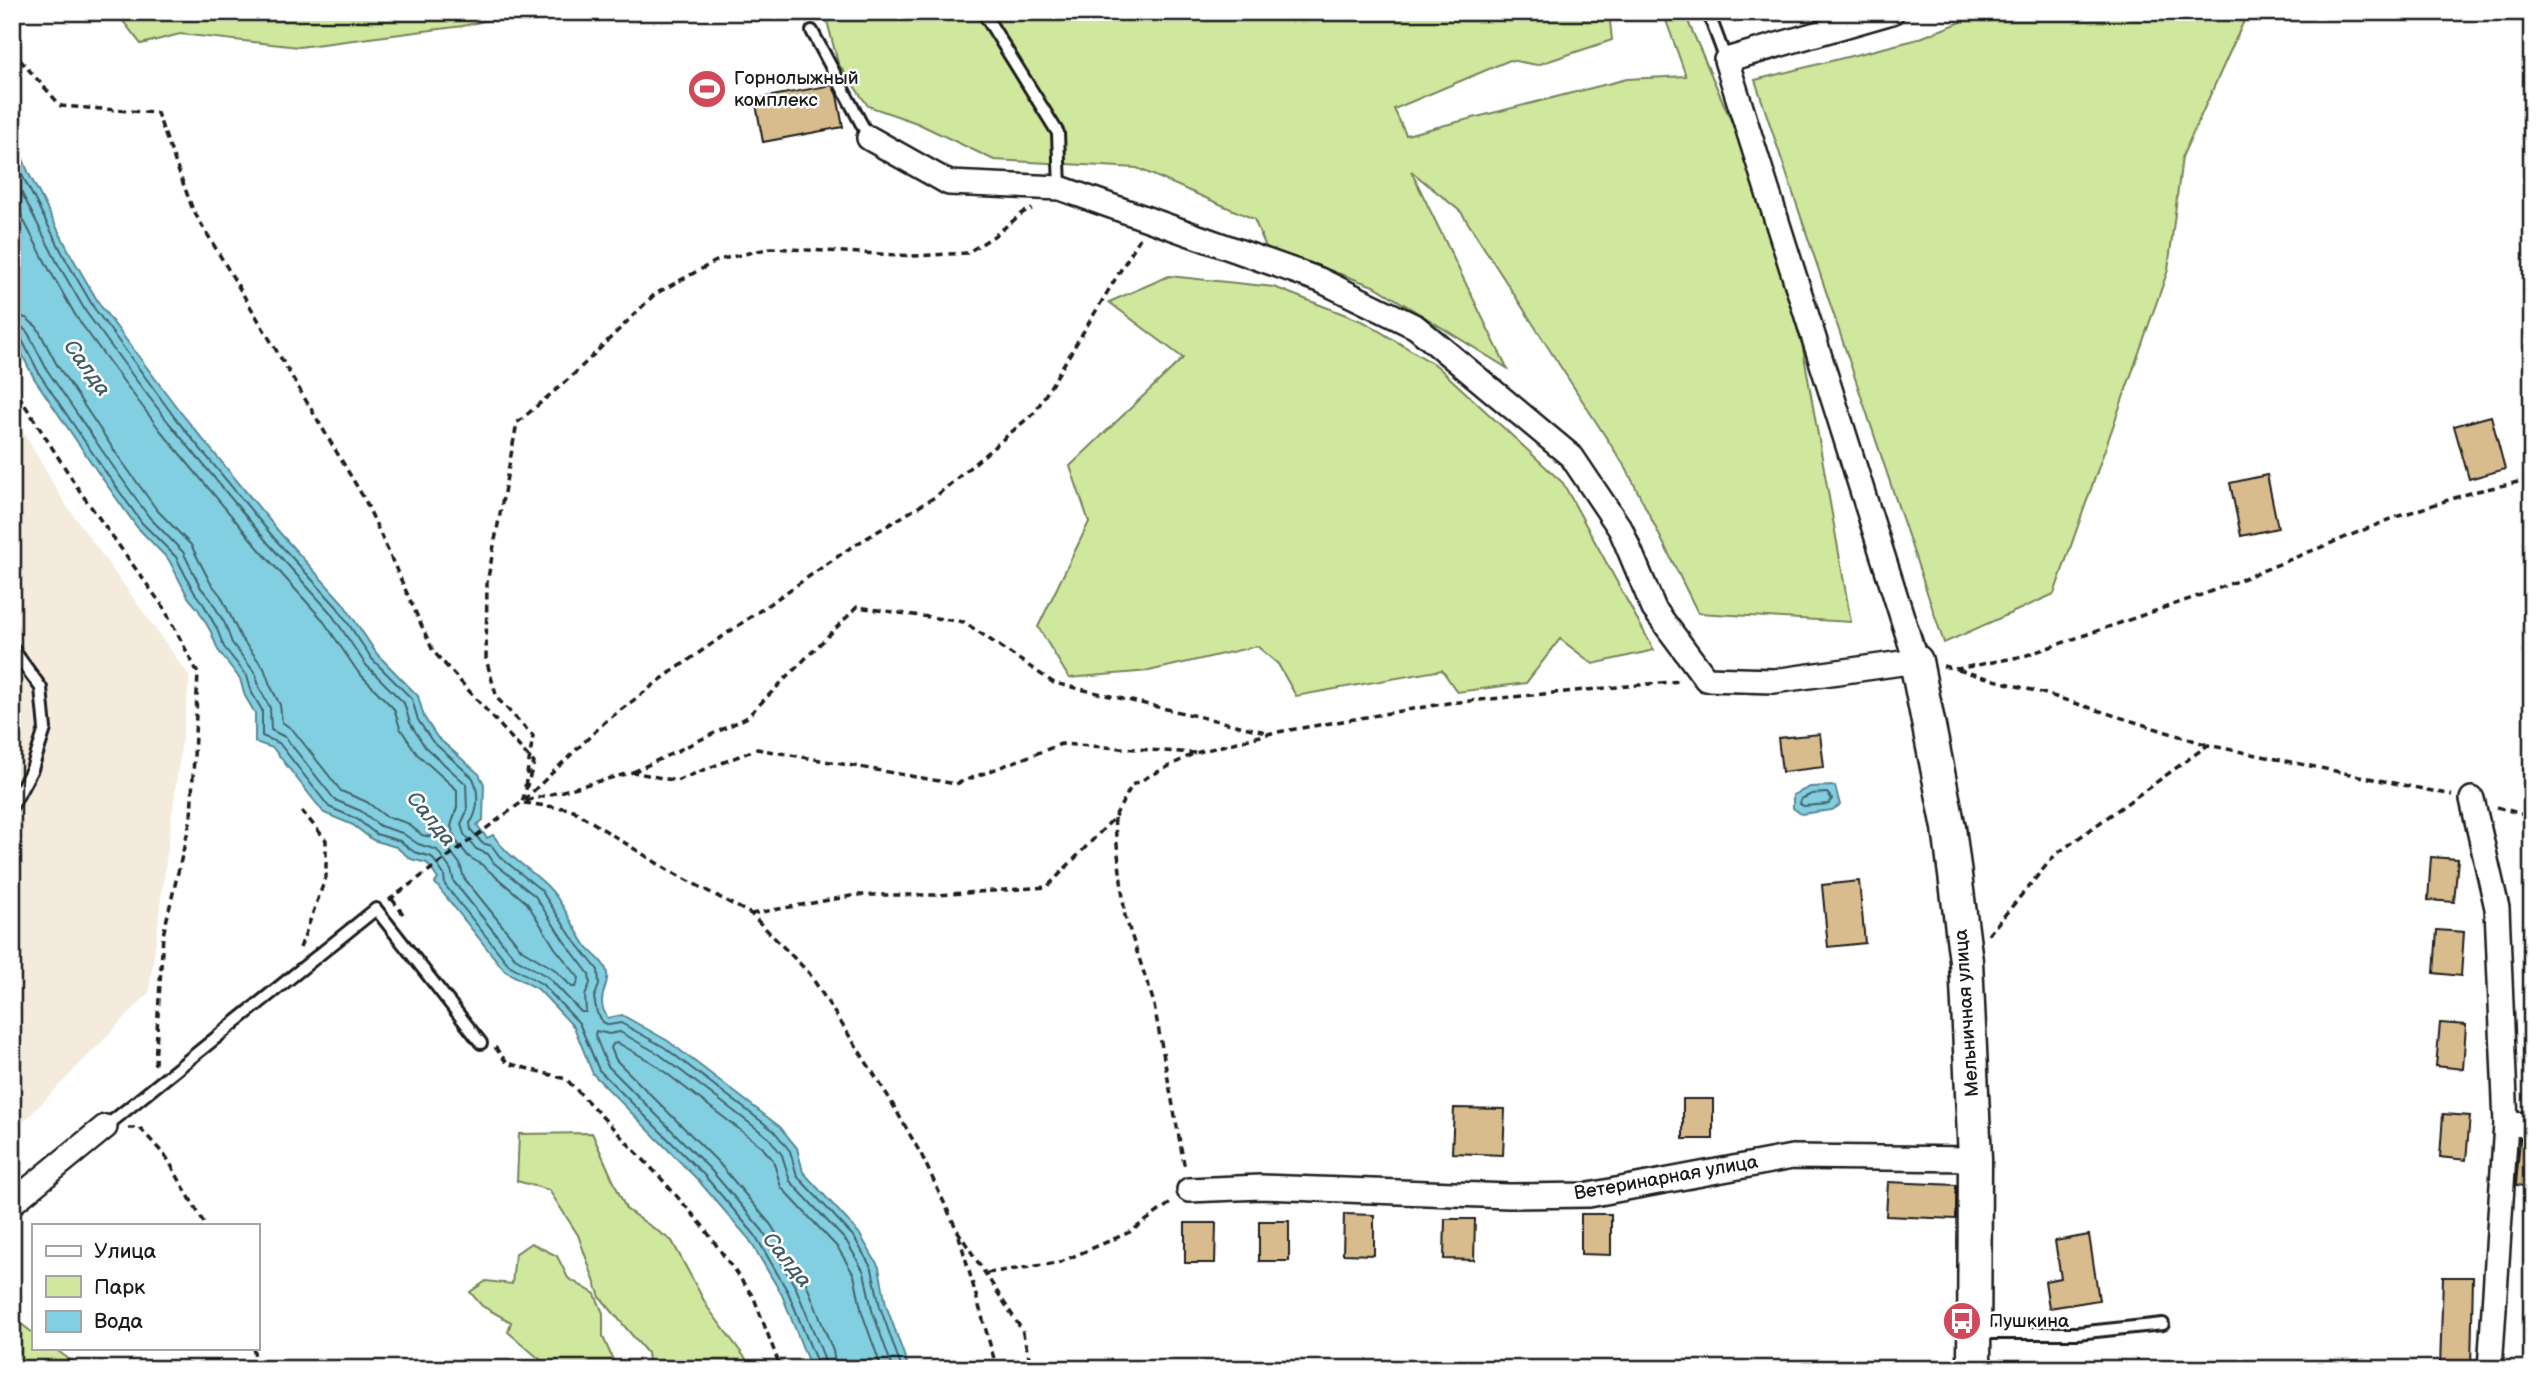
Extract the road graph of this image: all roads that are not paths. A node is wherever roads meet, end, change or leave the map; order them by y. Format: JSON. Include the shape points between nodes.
{"nodes":[{"id":1,"x":983,"y":12,"type":"edge"},
{"id":2,"x":1708,"y":12,"type":"edge"},
{"id":3,"x":1892,"y":12,"type":"edge"},
{"id":4,"x":811,"y":31,"type":"dead end"},
{"id":5,"x":1726,"y":60,"type":"junction"},
{"id":6,"x":869,"y":138,"type":"joint"},
{"id":7,"x":1060,"y":188,"type":"junction"},
{"id":8,"x":12,"y":648,"type":"edge"},
{"id":9,"x":1916,"y":661,"type":"junction"},
{"id":10,"x":2472,"y":799,"type":"road end"},
{"id":11,"x":12,"y":807,"type":"edge"},
{"id":12,"x":486,"y":1042,"type":"road end"},
{"id":13,"x":2506,"y":1124,"type":"junction"},
{"id":14,"x":2532,"y":1125,"type":"edge"},
{"id":15,"x":105,"y":1127,"type":"joint"},
{"id":16,"x":1975,"y":1159,"type":"junction"},
{"id":17,"x":1189,"y":1190,"type":"road end"},
{"id":18,"x":12,"y":1203,"type":"edge"},
{"id":19,"x":2163,"y":1324,"type":"dead end"},
{"id":20,"x":1974,"y":1333,"type":"junction"},
{"id":21,"x":1973,"y":1369,"type":"edge"},
{"id":22,"x":2490,"y":1369,"type":"edge"}],
"edges":[{"from":1,"to":7,"type":"lane","via":[[1058,133]]},
{"from":2,"to":5,"type":"lane"},
{"from":3,"to":5,"type":"street"},
{"from":4,"to":6,"type":"lane"},
{"from":5,"to":9,"type":"street"},
{"from":6,"to":7,"type":"street","via":[[949,183]]},
{"from":7,"to":9,"type":"street","via":[[1320,280],[1416,327],[1572,457],[1621,530],[1654,609],[1706,679],[1774,681]]},
{"from":8,"to":11,"type":"lane","via":[[41,688],[45,729],[32,769]]},
{"from":9,"to":16,"type":"street","name":"Мельничная улица","via":[[1949,828],[1966,961]]},
{"from":10,"to":13,"type":"street","via":[[2497,908]]},
{"from":12,"to":15,"type":"lane","via":[[376,909]]},
{"from":13,"to":14,"type":"street"},
{"from":13,"to":22,"type":"street"},
{"from":15,"to":18,"type":"street"},
{"from":16,"to":17,"type":"street","name":"Ветеринарная улица","via":[[1791,1157],[1589,1195],[1261,1187]]},
{"from":16,"to":20,"type":"street","name":"Мельничная улица"},
{"from":19,"to":20,"type":"lane","via":[[2077,1333]]},
{"from":20,"to":21,"type":"street","name":"Мельничная улица"}]}
